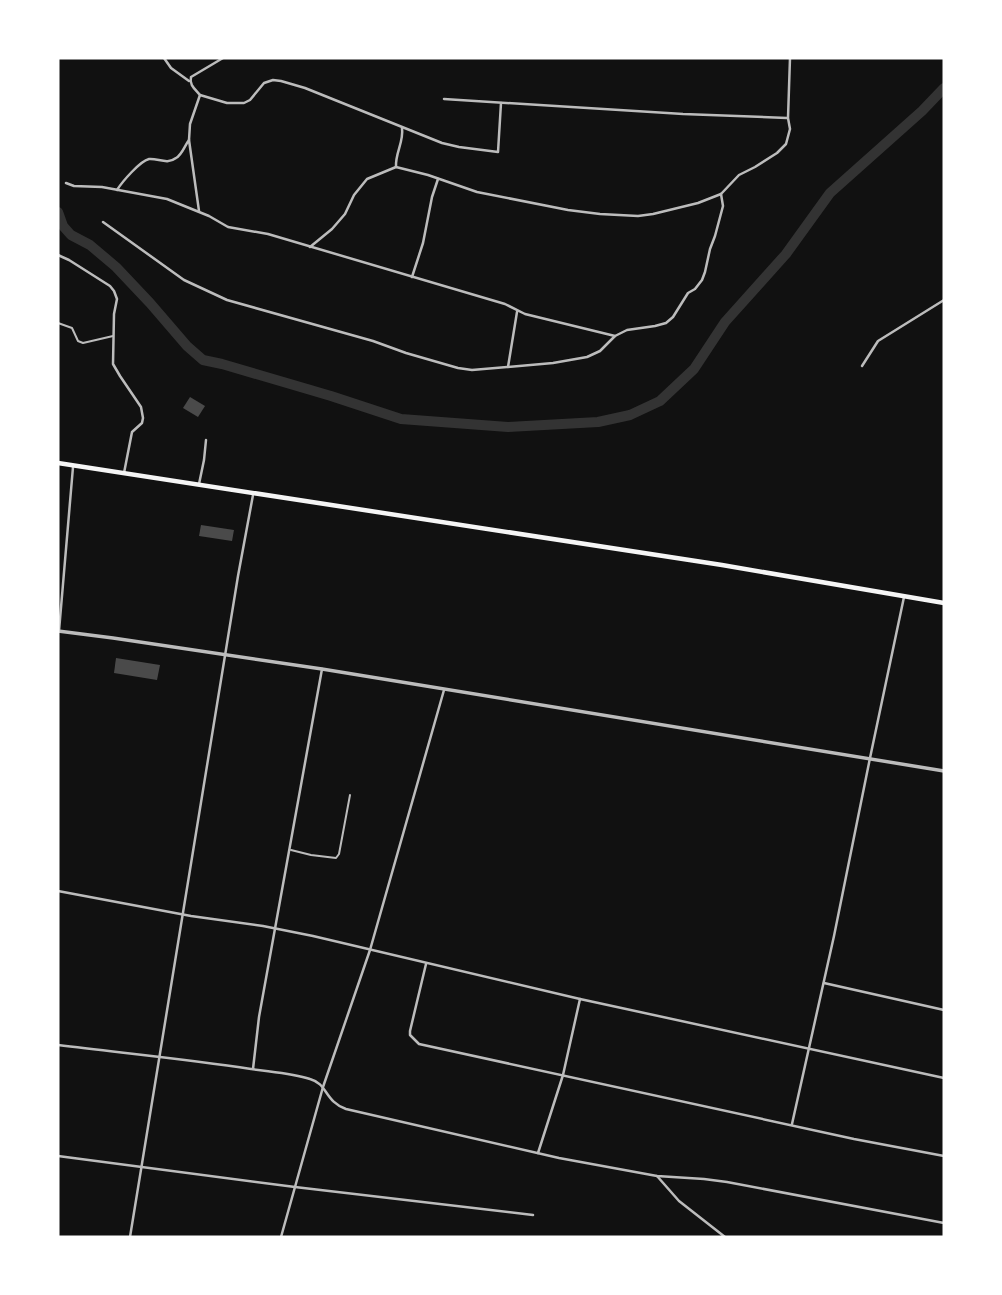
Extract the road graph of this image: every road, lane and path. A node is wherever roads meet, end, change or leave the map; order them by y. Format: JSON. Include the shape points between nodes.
{"nodes":[{"id":1,"x":164,"y":58,"type":"edge"},
{"id":2,"x":223,"y":58,"type":"edge"},
{"id":3,"x":790,"y":58,"type":"edge"},
{"id":4,"x":190,"y":82,"type":"junction"},
{"id":5,"x":201,"y":94,"type":"junction"},
{"id":6,"x":444,"y":99,"type":"dead end"},
{"id":7,"x":501,"y":103,"type":"junction"},
{"id":8,"x":788,"y":118,"type":"junction"},
{"id":9,"x":402,"y":128,"type":"junction"},
{"id":10,"x":189,"y":140,"type":"junction"},
{"id":11,"x":396,"y":167,"type":"junction"},
{"id":12,"x":438,"y":178,"type":"junction"},
{"id":13,"x":66,"y":183,"type":"dead end"},
{"id":14,"x":117,"y":190,"type":"junction"},
{"id":15,"x":721,"y":194,"type":"junction"},
{"id":16,"x":199,"y":211,"type":"junction"},
{"id":17,"x":103,"y":222,"type":"dead end"},
{"id":18,"x":310,"y":247,"type":"junction"},
{"id":19,"x":58,"y":255,"type":"edge"},
{"id":20,"x":412,"y":277,"type":"junction"},
{"id":21,"x":944,"y":300,"type":"edge"},
{"id":22,"x":517,"y":310,"type":"junction"},
{"id":23,"x":58,"y":323,"type":"edge"},
{"id":24,"x":113,"y":336,"type":"junction"},
{"id":25,"x":615,"y":336,"type":"junction"},
{"id":26,"x":862,"y":366,"type":"dead end"},
{"id":27,"x":508,"y":367,"type":"junction"},
{"id":28,"x":206,"y":440,"type":"dead end"},
{"id":29,"x":58,"y":463,"type":"edge"},
{"id":30,"x":73,"y":465,"type":"junction"},
{"id":31,"x":124,"y":473,"type":"junction"},
{"id":32,"x":199,"y":484,"type":"junction"},
{"id":33,"x":253,"y":493,"type":"junction"},
{"id":34,"x":904,"y":596,"type":"junction"},
{"id":35,"x":944,"y":603,"type":"edge"},
{"id":36,"x":58,"y":631,"type":"edge"},
{"id":37,"x":225,"y":654,"type":"junction"},
{"id":38,"x":322,"y":669,"type":"junction"},
{"id":39,"x":444,"y":689,"type":"junction"},
{"id":40,"x":870,"y":758,"type":"junction"},
{"id":41,"x":944,"y":771,"type":"edge"},
{"id":42,"x":351,"y":795,"type":"dead end"},
{"id":43,"x":290,"y":850,"type":"junction"},
{"id":44,"x":58,"y":891,"type":"edge"},
{"id":45,"x":183,"y":915,"type":"junction"},
{"id":46,"x":275,"y":929,"type":"junction"},
{"id":47,"x":370,"y":950,"type":"junction"},
{"id":48,"x":427,"y":963,"type":"junction"},
{"id":49,"x":824,"y":983,"type":"junction"},
{"id":50,"x":580,"y":999,"type":"junction"},
{"id":51,"x":944,"y":1010,"type":"edge"},
{"id":52,"x":58,"y":1045,"type":"edge"},
{"id":53,"x":809,"y":1048,"type":"junction"},
{"id":54,"x":159,"y":1057,"type":"junction"},
{"id":55,"x":253,"y":1070,"type":"junction"},
{"id":56,"x":563,"y":1075,"type":"junction"},
{"id":57,"x":944,"y":1078,"type":"edge"},
{"id":58,"x":323,"y":1087,"type":"junction"},
{"id":59,"x":792,"y":1124,"type":"junction"},
{"id":60,"x":538,"y":1153,"type":"junction"},
{"id":61,"x":58,"y":1156,"type":"edge"},
{"id":62,"x":944,"y":1156,"type":"edge"},
{"id":63,"x":141,"y":1167,"type":"junction"},
{"id":64,"x":657,"y":1177,"type":"junction"},
{"id":65,"x":295,"y":1187,"type":"junction"},
{"id":66,"x":533,"y":1215,"type":"dead end"},
{"id":67,"x":944,"y":1223,"type":"edge"},
{"id":68,"x":130,"y":1237,"type":"edge"},
{"id":69,"x":281,"y":1237,"type":"edge"},
{"id":70,"x":725,"y":1237,"type":"edge"}],
"edges":[{"from":1,"to":4,"type":"street"},
{"from":2,"to":4,"type":"street","via":[[195,73]]},
{"from":3,"to":8,"type":"street"},
{"from":4,"to":5,"type":"street"},
{"from":5,"to":9,"type":"street","via":[[244,103],[264,83],[281,81]]},
{"from":5,"to":10,"type":"street"},
{"from":6,"to":7,"type":"street"},
{"from":7,"to":8,"type":"street"},
{"from":7,"to":9,"type":"street","via":[[498,152],[451,145]]},
{"from":8,"to":15,"type":"street","via":[[790,130],[781,149],[739,175]]},
{"from":9,"to":11,"type":"street"},
{"from":10,"to":14,"type":"street","via":[[169,162],[152,159],[141,163]]},
{"from":10,"to":16,"type":"street"},
{"from":11,"to":12,"type":"street"},
{"from":11,"to":18,"type":"street","via":[[367,180],[345,214]]},
{"from":12,"to":15,"type":"street","via":[[477,192],[568,210],[638,216]]},
{"from":12,"to":20,"type":"street"},
{"from":13,"to":14,"type":"street"},
{"from":14,"to":16,"type":"street","via":[[167,198]]},
{"from":15,"to":25,"type":"street","via":[[723,206],[702,280],[666,323]]},
{"from":16,"to":18,"type":"street","via":[[228,227]]},
{"from":17,"to":27,"type":"street","via":[[184,280],[227,300],[458,368]]},
{"from":18,"to":20,"type":"street"},
{"from":19,"to":24,"type":"street","via":[[113,288],[117,299]]},
{"from":20,"to":22,"type":"street"},
{"from":21,"to":26,"type":"street","via":[[878,341]]},
{"from":22,"to":25,"type":"street"},
{"from":22,"to":27,"type":"street"},
{"from":23,"to":24,"type":"lane","via":[[72,328],[83,343]]},
{"from":24,"to":31,"type":"street","via":[[113,364],[141,407],[143,418],[132,432]]},
{"from":25,"to":27,"type":"street","via":[[587,357]]},
{"from":28,"to":32,"type":"street"},
{"from":29,"to":30,"type":"highway"},
{"from":30,"to":31,"type":"highway"},
{"from":30,"to":36,"type":"street"},
{"from":31,"to":32,"type":"highway"},
{"from":32,"to":33,"type":"highway"},
{"from":33,"to":34,"type":"highway"},
{"from":33,"to":37,"type":"street"},
{"from":34,"to":35,"type":"highway"},
{"from":34,"to":40,"type":"street"},
{"from":36,"to":37,"type":"street"},
{"from":37,"to":38,"type":"street"},
{"from":37,"to":45,"type":"street"},
{"from":38,"to":39,"type":"street"},
{"from":38,"to":43,"type":"street"},
{"from":39,"to":40,"type":"street"},
{"from":39,"to":47,"type":"street"},
{"from":40,"to":41,"type":"street"},
{"from":40,"to":49,"type":"street"},
{"from":42,"to":43,"type":"lane","via":[[336,858]]},
{"from":43,"to":46,"type":"street"},
{"from":44,"to":45,"type":"street"},
{"from":45,"to":46,"type":"street"},
{"from":45,"to":54,"type":"street"},
{"from":46,"to":47,"type":"street"},
{"from":46,"to":55,"type":"street"},
{"from":47,"to":48,"type":"street"},
{"from":47,"to":58,"type":"street"},
{"from":48,"to":50,"type":"street"},
{"from":48,"to":56,"type":"street","via":[[410,1031],[414,1041]]},
{"from":49,"to":51,"type":"street"},
{"from":49,"to":53,"type":"street"},
{"from":50,"to":53,"type":"street"},
{"from":50,"to":56,"type":"street"},
{"from":52,"to":54,"type":"street"},
{"from":53,"to":57,"type":"street"},
{"from":53,"to":59,"type":"street"},
{"from":54,"to":55,"type":"street"},
{"from":54,"to":63,"type":"street"},
{"from":55,"to":58,"type":"street","via":[[313,1079]]},
{"from":56,"to":59,"type":"street"},
{"from":56,"to":60,"type":"street"},
{"from":58,"to":60,"type":"street","via":[[332,1102],[346,1109]]},
{"from":58,"to":65,"type":"street"},
{"from":59,"to":62,"type":"street"},
{"from":60,"to":64,"type":"street"},
{"from":61,"to":63,"type":"street"},
{"from":63,"to":65,"type":"street"},
{"from":63,"to":68,"type":"street"},
{"from":64,"to":67,"type":"street","via":[[708,1179]]},
{"from":64,"to":70,"type":"street"},
{"from":65,"to":66,"type":"street"},
{"from":65,"to":69,"type":"street"}]}
